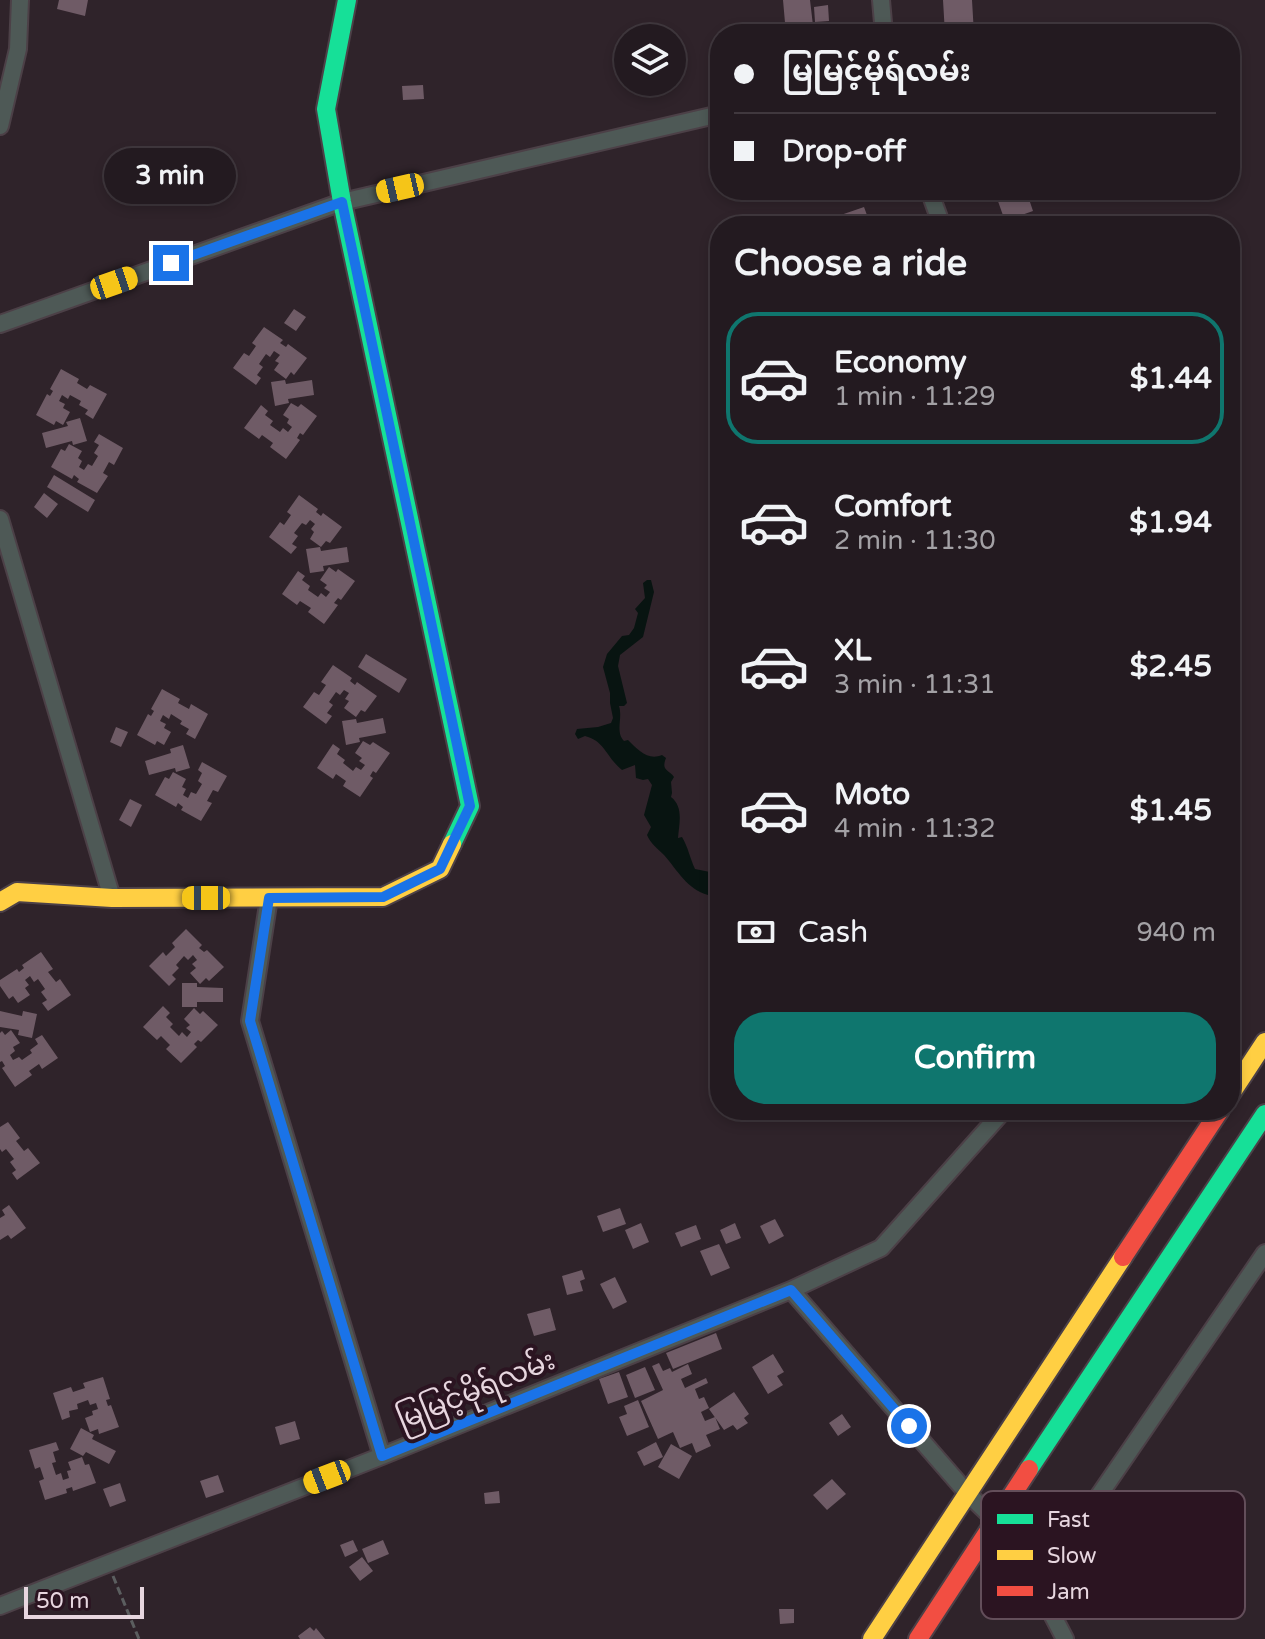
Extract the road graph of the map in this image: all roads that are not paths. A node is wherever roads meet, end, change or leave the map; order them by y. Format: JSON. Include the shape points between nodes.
{"nodes":[{"id":1,"x":20,"y":0,"type":"edge"},
{"id":2,"x":347,"y":0,"type":"edge"},
{"id":3,"x":881,"y":0,"type":"edge"},
{"id":4,"x":883,"y":24,"type":"edge"},
{"id":5,"x":710,"y":116,"type":"edge"},
{"id":6,"x":0,"y":126,"type":"edge"},
{"id":7,"x":342,"y":202,"type":"junction"},
{"id":8,"x":0,"y":324,"type":"edge"},
{"id":9,"x":0,"y":519,"type":"edge"},
{"id":10,"x":112,"y":898,"type":"junction"},
{"id":11,"x":269,"y":898,"type":"junction"},
{"id":12,"x":0,"y":902,"type":"edge"},
{"id":13,"x":1265,"y":1042,"type":"edge"},
{"id":14,"x":1240,"y":1080,"type":"edge"},
{"id":15,"x":1265,"y":1114,"type":"edge"},
{"id":16,"x":995,"y":1120,"type":"edge"},
{"id":17,"x":1213,"y":1120,"type":"edge"},
{"id":18,"x":1265,"y":1253,"type":"edge"},
{"id":19,"x":791,"y":1290,"type":"junction"},
{"id":20,"x":382,"y":1456,"type":"junction"},
{"id":21,"x":1014,"y":1491,"type":"edge"},
{"id":22,"x":1102,"y":1491,"type":"edge"},
{"id":23,"x":968,"y":1494,"type":"junction"},
{"id":24,"x":981,"y":1507,"type":"edge"},
{"id":25,"x":981,"y":1542,"type":"edge"},
{"id":26,"x":0,"y":1606,"type":"edge"},
{"id":27,"x":1054,"y":1619,"type":"edge"},
{"id":28,"x":872,"y":1639,"type":"edge"},
{"id":29,"x":918,"y":1639,"type":"edge"},
{"id":30,"x":1065,"y":1639,"type":"edge"}],
"edges":[{"from":1,"to":6,"type":"street","via":[[18,49]]},
{"from":2,"to":7,"type":"street","via":[[326,109]]},
{"from":3,"to":4,"type":"street"},
{"from":5,"to":7,"type":"street"},
{"from":7,"to":8,"type":"street"},
{"from":7,"to":11,"type":"street","via":[[470,806],[440,869],[383,897]]},
{"from":9,"to":10,"type":"street"},
{"from":10,"to":11,"type":"street"},
{"from":10,"to":12,"type":"street","via":[[17,892]]},
{"from":11,"to":20,"type":"street","via":[[250,1021]]},
{"from":13,"to":14,"type":"street"},
{"from":15,"to":21,"type":"street"},
{"from":16,"to":19,"type":"street","name":"မြမြင့်မိုရ်လမ်း","via":[[881,1248]]},
{"from":17,"to":23,"type":"street"},
{"from":18,"to":22,"type":"street"},
{"from":19,"to":20,"type":"street","name":"မြမြင့်မိုရ်လမ်း"},
{"from":19,"to":23,"type":"street"},
{"from":20,"to":26,"type":"street","name":"မြမြင့်မိုရ်လမ်း"},
{"from":23,"to":24,"type":"street"},
{"from":23,"to":28,"type":"street"},
{"from":25,"to":29,"type":"street"},
{"from":27,"to":30,"type":"street"}]}
